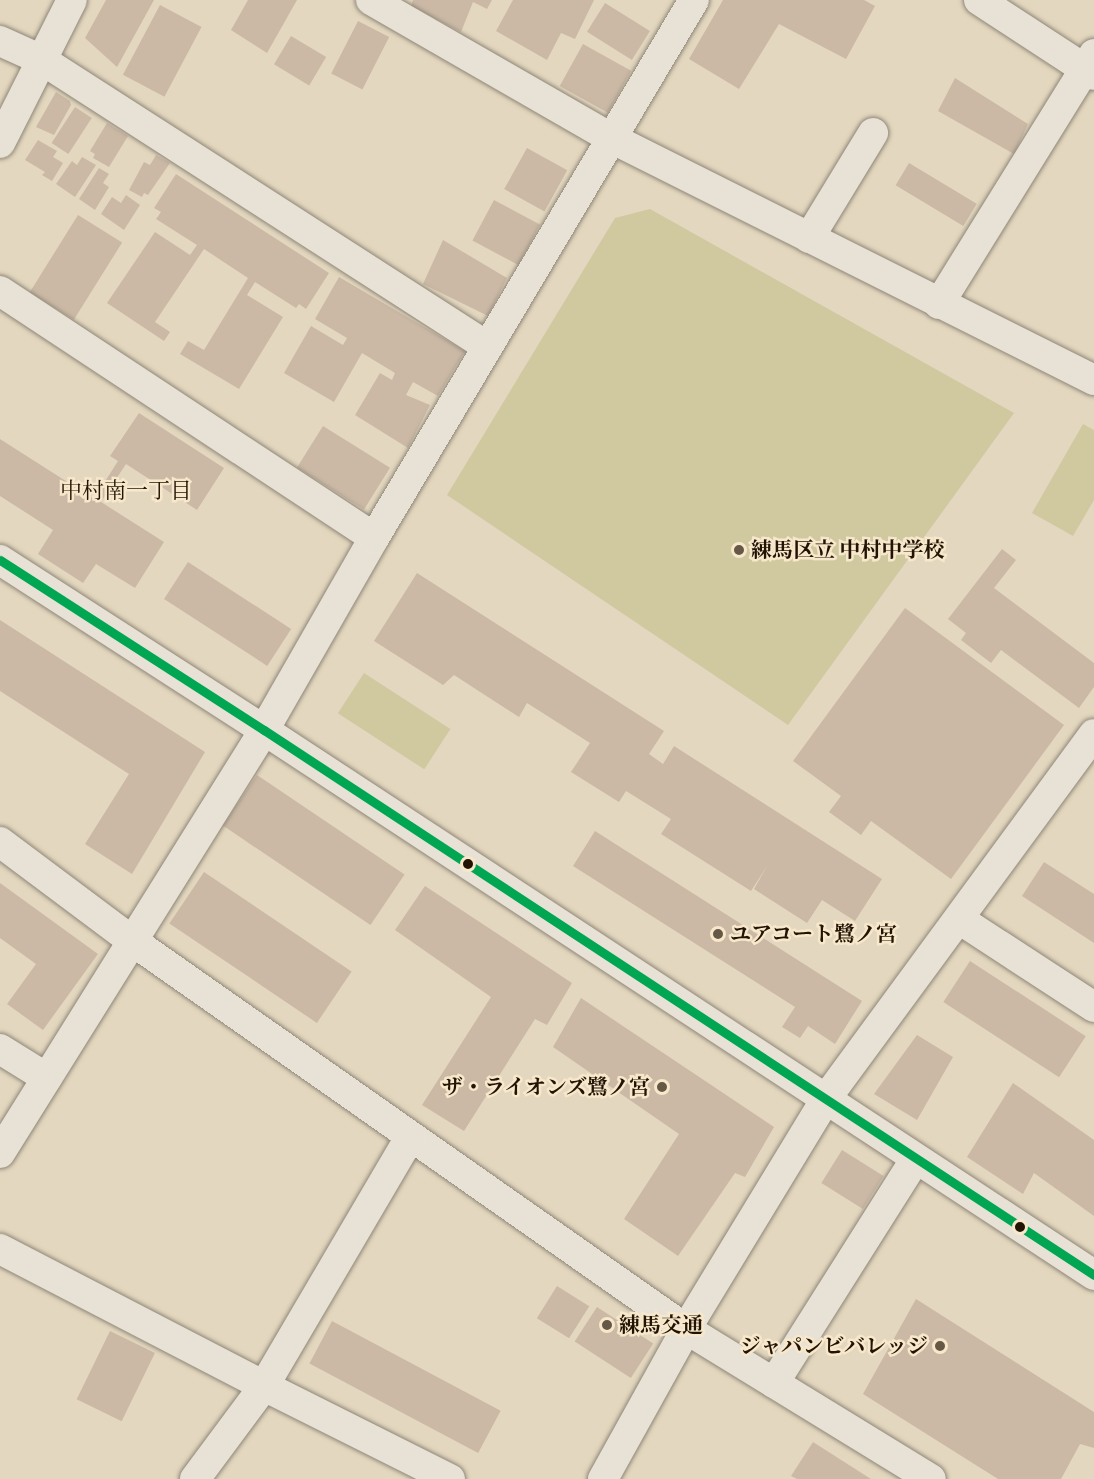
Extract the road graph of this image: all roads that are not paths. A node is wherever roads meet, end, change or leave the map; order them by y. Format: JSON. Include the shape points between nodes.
{"nodes":[{"id":1,"x":72,"y":0,"type":"edge"},
{"id":2,"x":371,"y":0,"type":"edge"},
{"id":3,"x":694,"y":0,"type":"edge"},
{"id":4,"x":979,"y":0,"type":"edge"},
{"id":5,"x":0,"y":41,"type":"edge"},
{"id":6,"x":42,"y":60,"type":"junction"},
{"id":7,"x":1091,"y":66,"type":"edge"},
{"id":8,"x":873,"y":133,"type":"dead end"},
{"id":9,"x":613,"y":139,"type":"junction"},
{"id":10,"x":0,"y":143,"type":"edge"},
{"id":11,"x":809,"y":238,"type":"junction"},
{"id":12,"x":0,"y":291,"type":"edge"},
{"id":13,"x":939,"y":304,"type":"junction"},
{"id":14,"x":488,"y":347,"type":"junction"},
{"id":15,"x":1094,"y":380,"type":"edge"},
{"id":16,"x":374,"y":538,"type":"junction"},
{"id":17,"x":0,"y":560,"type":"edge"},
{"id":18,"x":264,"y":730,"type":"junction"},
{"id":19,"x":1094,"y":734,"type":"edge"},
{"id":20,"x":0,"y":842,"type":"edge"},
{"id":21,"x":959,"y":918,"type":"junction"},
{"id":22,"x":131,"y":940,"type":"junction"},
{"id":23,"x":1094,"y":1007,"type":"edge"},
{"id":24,"x":0,"y":1048,"type":"edge"},
{"id":25,"x":47,"y":1078,"type":"junction"},
{"id":26,"x":825,"y":1100,"type":"junction"},
{"id":27,"x":410,"y":1137,"type":"junction"},
{"id":28,"x":0,"y":1153,"type":"edge"},
{"id":29,"x":915,"y":1160,"type":"junction"},
{"id":30,"x":0,"y":1249,"type":"edge"},
{"id":31,"x":1094,"y":1275,"type":"edge"},
{"id":32,"x":686,"y":1329,"type":"junction"},
{"id":33,"x":774,"y":1383,"type":"junction"},
{"id":34,"x":264,"y":1386,"type":"junction"},
{"id":35,"x":195,"y":1479,"type":"edge"},
{"id":36,"x":450,"y":1479,"type":"edge"},
{"id":37,"x":603,"y":1479,"type":"edge"},
{"id":38,"x":931,"y":1479,"type":"edge"}],
"edges":[{"from":1,"to":6,"type":"street"},
{"from":2,"to":9,"type":"street"},
{"from":3,"to":9,"type":"street"},
{"from":4,"to":7,"type":"street"},
{"from":5,"to":6,"type":"street"},
{"from":6,"to":10,"type":"street"},
{"from":6,"to":14,"type":"street"},
{"from":7,"to":13,"type":"street"},
{"from":8,"to":11,"type":"street"},
{"from":9,"to":11,"type":"street"},
{"from":9,"to":14,"type":"street"},
{"from":11,"to":13,"type":"street"},
{"from":12,"to":16,"type":"street"},
{"from":13,"to":15,"type":"street"},
{"from":14,"to":16,"type":"street"},
{"from":16,"to":18,"type":"street"},
{"from":17,"to":18,"type":"street"},
{"from":18,"to":22,"type":"street"},
{"from":18,"to":26,"type":"street"},
{"from":19,"to":21,"type":"street"},
{"from":20,"to":22,"type":"street"},
{"from":21,"to":23,"type":"street"},
{"from":21,"to":26,"type":"street"},
{"from":22,"to":25,"type":"street"},
{"from":22,"to":27,"type":"street"},
{"from":24,"to":25,"type":"street"},
{"from":25,"to":28,"type":"street"},
{"from":26,"to":29,"type":"street"},
{"from":26,"to":32,"type":"street"},
{"from":27,"to":32,"type":"street"},
{"from":27,"to":34,"type":"street"},
{"from":29,"to":31,"type":"street"},
{"from":29,"to":33,"type":"street"},
{"from":30,"to":34,"type":"street"},
{"from":32,"to":33,"type":"street"},
{"from":32,"to":37,"type":"street"},
{"from":33,"to":38,"type":"street"},
{"from":34,"to":35,"type":"street"},
{"from":34,"to":36,"type":"street"}]}
